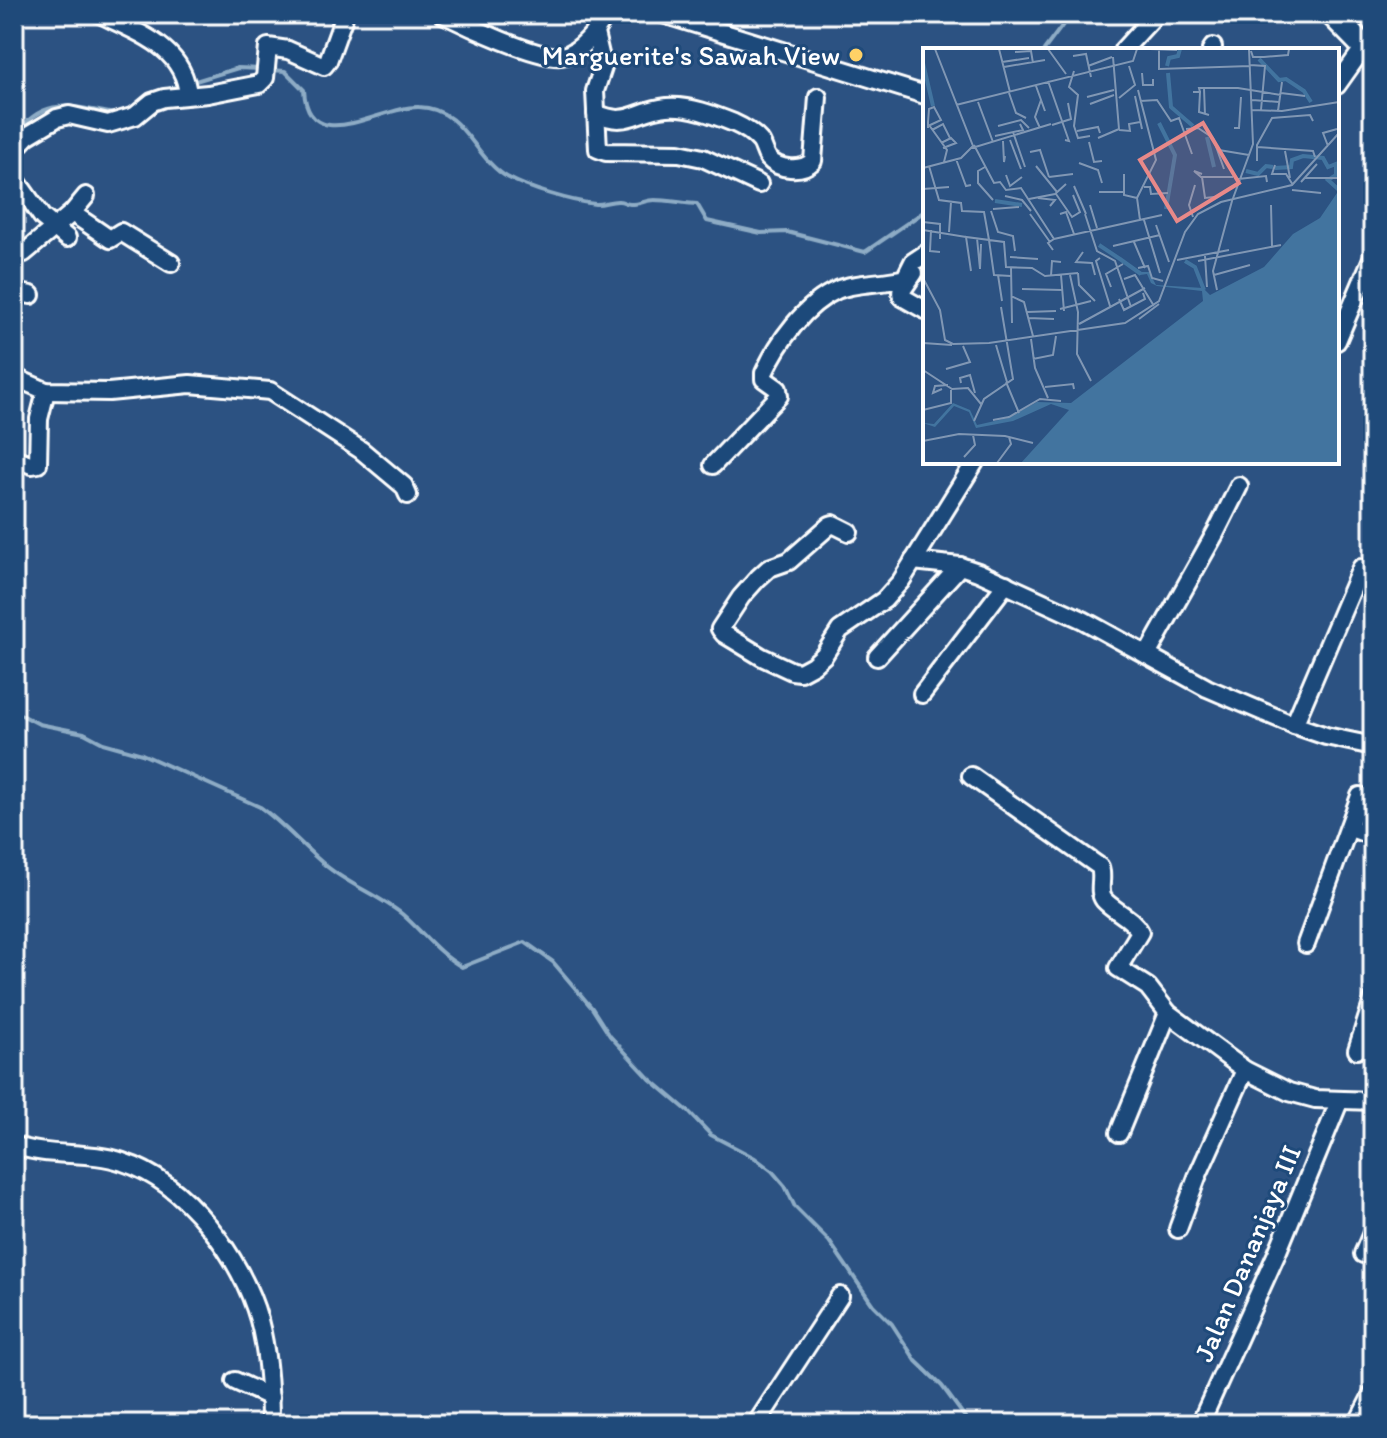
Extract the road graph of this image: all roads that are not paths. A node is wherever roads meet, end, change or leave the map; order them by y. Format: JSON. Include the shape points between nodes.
{"nodes":[{"id":1,"x":100,"y":14,"type":"edge"},
{"id":2,"x":345,"y":14,"type":"edge"},
{"id":3,"x":443,"y":14,"type":"edge"},
{"id":4,"x":607,"y":14,"type":"edge"},
{"id":5,"x":663,"y":14,"type":"edge"},
{"id":6,"x":1156,"y":14,"type":"edge"},
{"id":7,"x":1332,"y":14,"type":"edge"},
{"id":8,"x":595,"y":33,"type":"junction"},
{"id":9,"x":1125,"y":48,"type":"edge"},
{"id":10,"x":1369,"y":51,"type":"edge"},
{"id":11,"x":1339,"y":83,"type":"edge"},
{"id":12,"x":187,"y":88,"type":"junction"},
{"id":13,"x":923,"y":94,"type":"edge"},
{"id":14,"x":818,"y":97,"type":"dead end"},
{"id":15,"x":596,"y":113,"type":"junction"},
{"id":16,"x":14,"y":150,"type":"edge"},
{"id":17,"x":14,"y":177,"type":"edge"},
{"id":18,"x":759,"y":184,"type":"dead end"},
{"id":19,"x":86,"y":196,"type":"dead end"},
{"id":20,"x":72,"y":213,"type":"junction"},
{"id":21,"x":60,"y":234,"type":"junction"},
{"id":22,"x":24,"y":253,"type":"dead end"},
{"id":23,"x":923,"y":255,"type":"edge"},
{"id":24,"x":1373,"y":256,"type":"edge"},
{"id":25,"x":171,"y":263,"type":"dead end"},
{"id":26,"x":923,"y":267,"type":"edge"},
{"id":27,"x":14,"y":292,"type":"edge"},
{"id":28,"x":31,"y":295,"type":"dead end"},
{"id":29,"x":923,"y":309,"type":"edge"},
{"id":30,"x":1339,"y":336,"type":"edge"},
{"id":31,"x":14,"y":377,"type":"edge"},
{"id":32,"x":46,"y":391,"type":"junction"},
{"id":33,"x":14,"y":458,"type":"edge"},
{"id":34,"x":974,"y":464,"type":"edge"},
{"id":35,"x":713,"y":465,"type":"dead end"},
{"id":36,"x":1239,"y":486,"type":"dead end"},
{"id":37,"x":408,"y":495,"type":"dead end"},
{"id":38,"x":849,"y":532,"type":"dead end"},
{"id":39,"x":913,"y":561,"type":"junction"},
{"id":40,"x":960,"y":566,"type":"junction"},
{"id":41,"x":1361,"y":568,"type":"dead end"},
{"id":42,"x":1006,"y":584,"type":"junction"},
{"id":43,"x":1147,"y":655,"type":"junction"},
{"id":44,"x":877,"y":657,"type":"dead end"},
{"id":45,"x":922,"y":694,"type":"dead end"},
{"id":46,"x":1294,"y":725,"type":"junction"},
{"id":47,"x":1373,"y":746,"type":"edge"},
{"id":48,"x":971,"y":776,"type":"dead end"},
{"id":49,"x":1360,"y":796,"type":"dead end"},
{"id":50,"x":1350,"y":828,"type":"junction"},
{"id":51,"x":1373,"y":836,"type":"edge"},
{"id":52,"x":1306,"y":944,"type":"dead end"},
{"id":53,"x":1373,"y":1000,"type":"edge"},
{"id":54,"x":1168,"y":1013,"type":"junction"},
{"id":55,"x":1357,"y":1050,"type":"dead end"},
{"id":56,"x":1245,"y":1070,"type":"junction"},
{"id":57,"x":1373,"y":1101,"type":"edge"},
{"id":58,"x":1339,"y":1102,"type":"junction"},
{"id":59,"x":1119,"y":1133,"type":"dead end"},
{"id":60,"x":14,"y":1145,"type":"edge"},
{"id":61,"x":1178,"y":1229,"type":"dead end"},
{"id":62,"x":1373,"y":1231,"type":"edge"},
{"id":63,"x":1363,"y":1254,"type":"dead end"},
{"id":64,"x":840,"y":1296,"type":"dead end"},
{"id":65,"x":235,"y":1381,"type":"dead end"},
{"id":66,"x":1373,"y":1393,"type":"edge"},
{"id":67,"x":270,"y":1397,"type":"junction"},
{"id":68,"x":270,"y":1424,"type":"edge"},
{"id":69,"x":756,"y":1424,"type":"edge"},
{"id":70,"x":1200,"y":1424,"type":"edge"},
{"id":71,"x":1357,"y":1424,"type":"edge"}],
"edges":[{"from":1,"to":12,"type":"street","via":[[169,53],[179,63]]},
{"from":2,"to":12,"type":"street","via":[[324,66],[268,47],[259,84]]},
{"from":3,"to":8,"type":"street","via":[[552,56],[570,53]]},
{"from":4,"to":8,"type":"street"},
{"from":5,"to":13,"type":"street"},
{"from":6,"to":9,"type":"street"},
{"from":7,"to":10,"type":"main road"},
{"from":8,"to":15,"type":"street","via":[[603,67],[596,85]]},
{"from":10,"to":11,"type":"street"},
{"from":12,"to":16,"type":"street","via":[[108,124],[69,115],[57,118]]},
{"from":14,"to":15,"type":"street","via":[[813,161],[786,169],[768,158],[763,144],[745,129],[691,109],[646,110],[619,121]]},
{"from":15,"to":18,"type":"street","via":[[596,143],[602,151],[703,158]]},
{"from":17,"to":21,"type":"street"},
{"from":19,"to":20,"type":"street"},
{"from":20,"to":21,"type":"street"},
{"from":20,"to":25,"type":"street","via":[[110,239],[121,232]]},
{"from":21,"to":22,"type":"street"},
{"from":23,"to":35,"type":"street","via":[[905,278],[839,289],[801,318],[764,373],[780,392],[777,399]]},
{"from":24,"to":30,"type":"street"},
{"from":26,"to":29,"type":"street","via":[[901,292]]},
{"from":27,"to":28,"type":"street"},
{"from":31,"to":32,"type":"street"},
{"from":32,"to":33,"type":"street","via":[[38,464]]},
{"from":32,"to":37,"type":"street","via":[[109,392],[190,384],[270,391],[361,450]]},
{"from":34,"to":39,"type":"street"},
{"from":36,"to":43,"type":"street"},
{"from":38,"to":39,"type":"street","via":[[830,525],[789,561],[769,568],[720,629],[762,657],[800,672],[824,655],[840,630],[884,600]]},
{"from":39,"to":40,"type":"street"},
{"from":40,"to":42,"type":"street"},
{"from":40,"to":44,"type":"street"},
{"from":41,"to":46,"type":"street"},
{"from":42,"to":43,"type":"street"},
{"from":42,"to":45,"type":"street"},
{"from":43,"to":46,"type":"street"},
{"from":46,"to":47,"type":"street"},
{"from":48,"to":54,"type":"street","via":[[1100,867],[1103,899],[1140,932],[1118,968],[1148,987]]},
{"from":49,"to":50,"type":"street"},
{"from":50,"to":51,"type":"street"},
{"from":50,"to":52,"type":"street"},
{"from":53,"to":55,"type":"street"},
{"from":54,"to":56,"type":"street"},
{"from":54,"to":59,"type":"street"},
{"from":56,"to":58,"type":"street","via":[[1289,1092]]},
{"from":56,"to":61,"type":"street"},
{"from":57,"to":58,"type":"street"},
{"from":58,"to":70,"type":"street","name":"Jalan Dananjaya III"},
{"from":60,"to":67,"type":"street","via":[[125,1162],[175,1189],[212,1232],[246,1287],[259,1319]]},
{"from":62,"to":63,"type":"street"},
{"from":64,"to":69,"type":"street"},
{"from":65,"to":67,"type":"street"},
{"from":66,"to":71,"type":"street"},
{"from":67,"to":68,"type":"street"}]}
